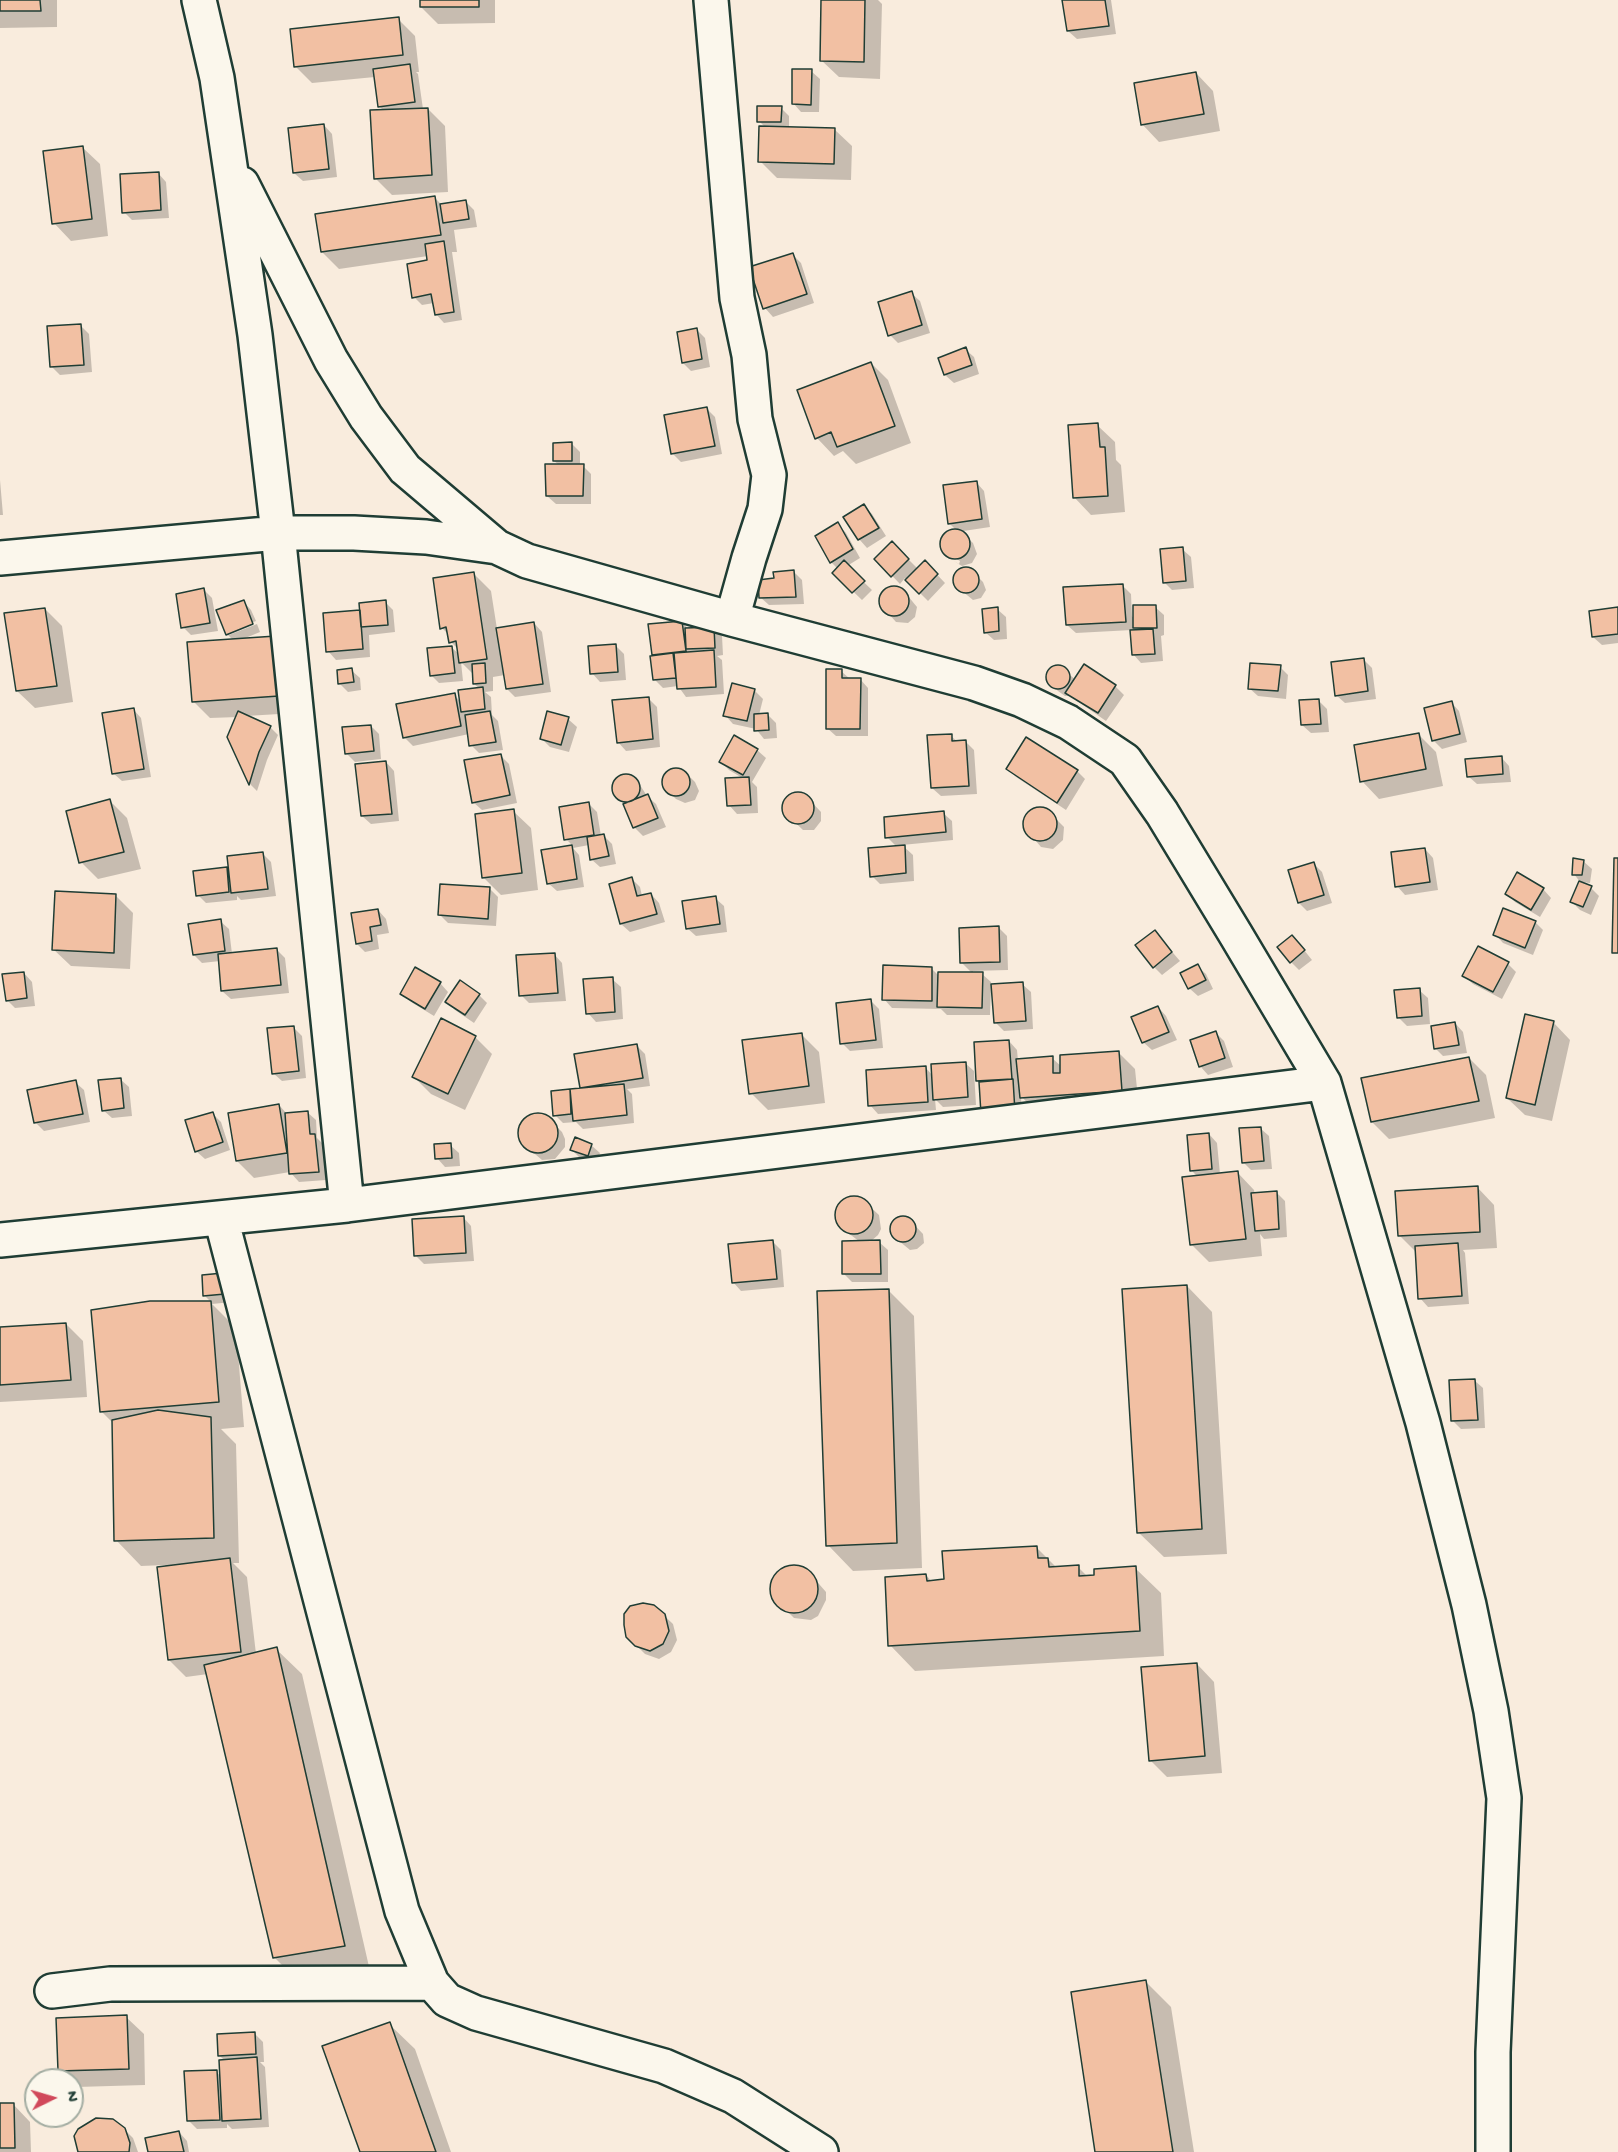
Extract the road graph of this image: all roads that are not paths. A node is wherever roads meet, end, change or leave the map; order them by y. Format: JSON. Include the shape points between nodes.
{"nodes":[{"id":1,"x":199,"y":0,"type":"edge"},
{"id":2,"x":711,"y":0,"type":"edge"},
{"id":3,"x":229,"y":159,"type":"junction"},
{"id":4,"x":278,"y":533,"type":"junction"},
{"id":5,"x":497,"y":547,"type":"junction"},
{"id":6,"x":0,"y":558,"type":"edge"},
{"id":7,"x":732,"y":620,"type":"junction"},
{"id":8,"x":1324,"y":1083,"type":"junction"},
{"id":9,"x":347,"y":1205,"type":"junction"},
{"id":10,"x":221,"y":1218,"type":"junction"},
{"id":11,"x":0,"y":1240,"type":"edge"},
{"id":12,"x":432,"y":1983,"type":"junction"},
{"id":13,"x":52,"y":1991,"type":"dead end"},
{"id":14,"x":821,"y":2152,"type":"edge"},
{"id":15,"x":1493,"y":2152,"type":"edge"}],
"edges":[{"from":1,"to":3,"type":"street","via":[[217,78]]},
{"from":2,"to":7,"type":"street","via":[[737,298],[749,355],[755,419],[769,475],[765,509]]},
{"from":3,"to":4,"type":"street"},
{"from":3,"to":5,"type":"street","via":[[331,360],[366,417],[405,469]]},
{"from":4,"to":5,"type":"street","via":[[364,533]]},
{"from":4,"to":6,"type":"street"},
{"from":4,"to":9,"type":"street"},
{"from":5,"to":7,"type":"street","via":[[527,561]]},
{"from":7,"to":8,"type":"street","via":[[924,668],[1022,700],[1068,722],[1125,760],[1168,823]]},
{"from":8,"to":9,"type":"street"},
{"from":8,"to":15,"type":"street","via":[[1423,1423],[1491,1711],[1504,1798],[1493,2052]]},
{"from":9,"to":10,"type":"street"},
{"from":10,"to":11,"type":"street"},
{"from":10,"to":12,"type":"street","via":[[402,1911]]},
{"from":12,"to":13,"type":"street","via":[[110,1984]]},
{"from":12,"to":14,"type":"street","via":[[447,2000],[476,2013],[664,2066],[733,2096]]}]}
